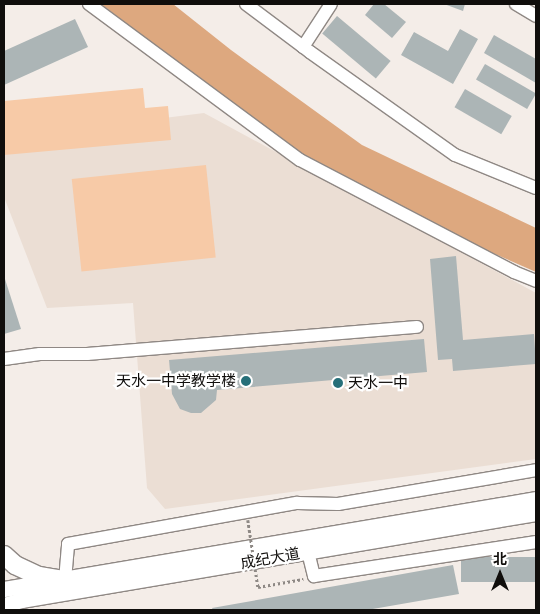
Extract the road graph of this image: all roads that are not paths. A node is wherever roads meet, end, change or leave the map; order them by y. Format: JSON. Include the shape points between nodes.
{"nodes":[{"id":1,"x":89,"y":4,"type":"edge"},
{"id":2,"x":246,"y":4,"type":"edge"},
{"id":3,"x":331,"y":4,"type":"edge"},
{"id":4,"x":516,"y":4,"type":"edge"},
{"id":5,"x":536,"y":16,"type":"edge"},
{"id":6,"x":303,"y":47,"type":"junction"},
{"id":7,"x":536,"y":188,"type":"edge"},
{"id":8,"x":536,"y":281,"type":"edge"},
{"id":9,"x":417,"y":327,"type":"dead end"},
{"id":10,"x":4,"y":359,"type":"edge"},
{"id":11,"x":536,"y":470,"type":"edge"},
{"id":12,"x":536,"y":500,"type":"edge"},
{"id":13,"x":536,"y":513,"type":"edge"},
{"id":14,"x":536,"y":542,"type":"edge"},
{"id":15,"x":308,"y":552,"type":"junction"},
{"id":16,"x":4,"y":555,"type":"edge"},
{"id":17,"x":66,"y":580,"type":"junction"},
{"id":18,"x":4,"y":589,"type":"edge"},
{"id":19,"x":4,"y":605,"type":"edge"}],
"edges":[{"from":1,"to":8,"type":"street","via":[[300,160]]},
{"from":2,"to":6,"type":"street"},
{"from":3,"to":6,"type":"street"},
{"from":4,"to":5,"type":"street"},
{"from":6,"to":7,"type":"street","via":[[455,155]]},
{"from":9,"to":10,"type":"street"},
{"from":11,"to":17,"type":"street","via":[[338,504],[297,503],[68,544]]},
{"from":12,"to":17,"type":"main road","name":"成纪大道"},
{"from":13,"to":15,"type":"main road","name":"成纪大道"},
{"from":14,"to":15,"type":"street","via":[[314,576]]},
{"from":15,"to":19,"type":"main road","name":"成纪大道"},
{"from":16,"to":17,"type":"highway","via":[[15,565],[39,576]]},
{"from":17,"to":18,"type":"main road","name":"成纪大道"}]}
